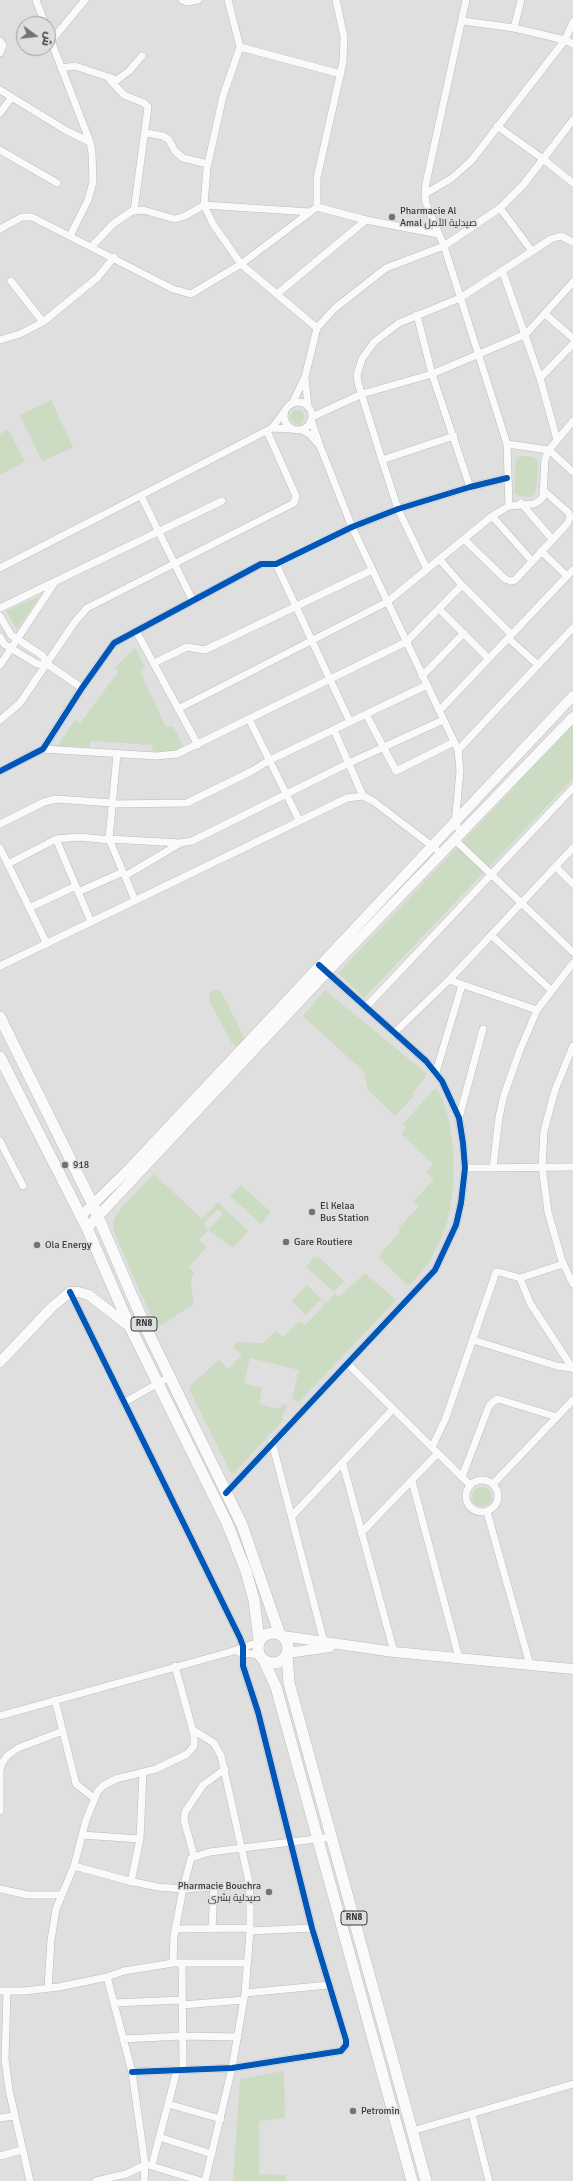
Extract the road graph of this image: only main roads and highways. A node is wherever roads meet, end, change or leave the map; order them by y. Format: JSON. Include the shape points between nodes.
{"nodes":[{"id":1,"x":573,"y":696,"type":"edge"},
{"id":2,"x":573,"y":717,"type":"edge"},
{"id":3,"x":0,"y":1017,"type":"edge"},
{"id":4,"x":0,"y":1058,"type":"edge"},
{"id":5,"x":93,"y":1205,"type":"junction"},
{"id":6,"x":98,"y":1215,"type":"junction"},
{"id":7,"x":81,"y":1216,"type":"junction"},
{"id":8,"x":86,"y":1228,"type":"junction"},
{"id":9,"x":145,"y":1326,"type":"junction"},
{"id":10,"x":130,"y":1327,"type":"junction"},
{"id":11,"x":0,"y":1362,"type":"edge"},
{"id":12,"x":270,"y":1611,"type":"junction"},
{"id":13,"x":256,"y":1615,"type":"junction"},
{"id":14,"x":281,"y":1635,"type":"junction"},
{"id":15,"x":259,"y":1641,"type":"junction"},
{"id":16,"x":350,"y":1646,"type":"junction"},
{"id":17,"x":287,"y":1654,"type":"junction"},
{"id":18,"x":262,"y":1658,"type":"junction"},
{"id":19,"x":573,"y":1670,"type":"edge"},
{"id":20,"x":290,"y":1683,"type":"junction"},
{"id":21,"x":276,"y":1687,"type":"junction"},
{"id":22,"x":412,"y":2181,"type":"edge"},
{"id":23,"x":426,"y":2181,"type":"edge"}],
"edges":[{"from":1,"to":5,"type":"main road"},
{"from":2,"to":6,"type":"main road","via":[[327,972]]},
{"from":3,"to":5,"type":"main road","number":"RN8"},
{"from":4,"to":7,"type":"main road","number":"RN8"},
{"from":5,"to":6,"type":"main road","number":"RN8"},
{"from":5,"to":7,"type":"main road"},
{"from":6,"to":8,"type":"main road"},
{"from":6,"to":9,"type":"main road","number":"RN8"},
{"from":7,"to":8,"type":"main road","number":"RN8"},
{"from":8,"to":10,"type":"main road","number":"RN8"},
{"from":9,"to":10,"type":"main road"},
{"from":9,"to":12,"type":"main road","number":"RN8","via":[[251,1549]]},
{"from":10,"to":11,"type":"main road","via":[[89,1295],[70,1292],[52,1307]]},
{"from":10,"to":13,"type":"main road","number":"RN8","via":[[227,1523],[246,1571]]},
{"from":12,"to":13,"type":"main road"},
{"from":12,"to":14,"type":"main road","number":"RN8"},
{"from":13,"to":15,"type":"main road","number":"RN8"},
{"from":14,"to":15,"type":"main road","via":[[268,1634]]},
{"from":14,"to":16,"type":"main road"},
{"from":14,"to":17,"type":"main road","number":"RN8","via":[[288,1645]]},
{"from":15,"to":18,"type":"main road","number":"RN8","via":[[258,1651]]},
{"from":16,"to":17,"type":"main road"},
{"from":16,"to":19,"type":"main road"},
{"from":17,"to":18,"type":"main road","via":[[276,1663]]},
{"from":17,"to":20,"type":"main road","number":"RN8"},
{"from":18,"to":21,"type":"main road","number":"RN8"},
{"from":20,"to":21,"type":"main road"},
{"from":20,"to":23,"type":"main road","number":"RN8"},
{"from":21,"to":22,"type":"main road","number":"RN8"}]}
